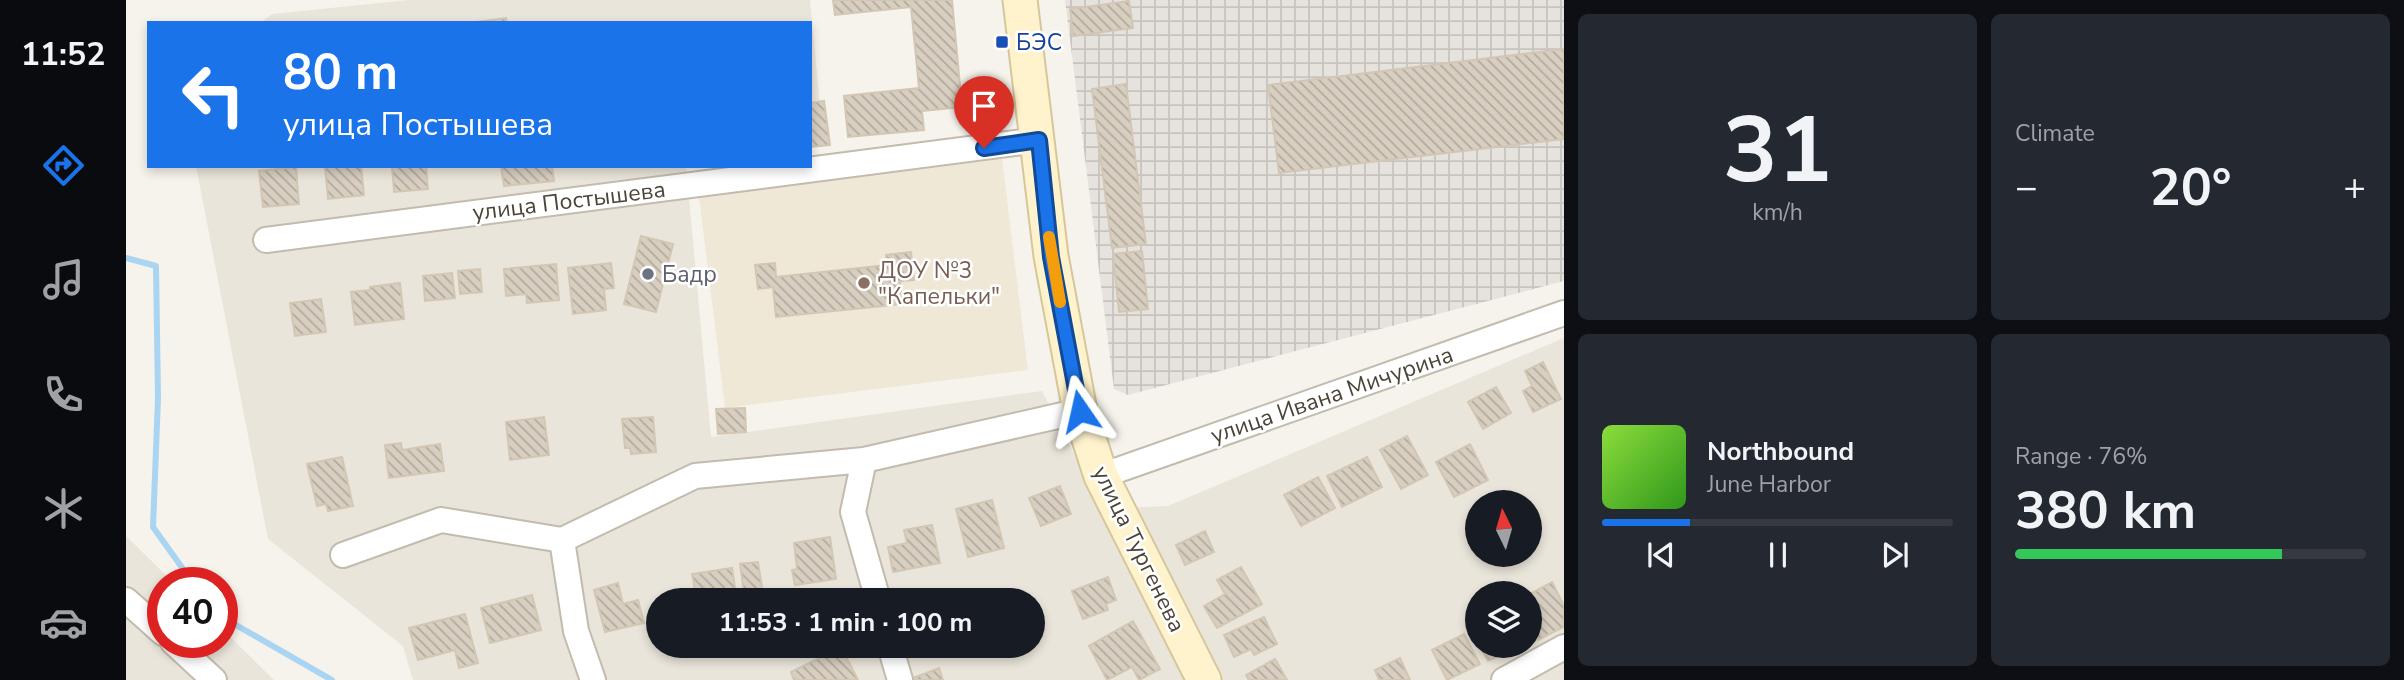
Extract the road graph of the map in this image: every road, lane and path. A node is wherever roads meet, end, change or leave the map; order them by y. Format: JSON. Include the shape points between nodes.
{"nodes":[{"id":1,"x":1020,"y":0,"type":"edge"},
{"id":2,"x":1039,"y":140,"type":"junction"},
{"id":3,"x":266,"y":240,"type":"dead end"},
{"id":4,"x":1564,"y":313,"type":"edge"},
{"id":5,"x":1080,"y":411,"type":"junction"},
{"id":6,"x":864,"y":460,"type":"junction"},
{"id":7,"x":1101,"y":476,"type":"junction"},
{"id":8,"x":562,"y":540,"type":"junction"},
{"id":9,"x":343,"y":555,"type":"dead end"},
{"id":10,"x":875,"y":588,"type":"edge"},
{"id":11,"x":126,"y":600,"type":"edge"},
{"id":12,"x":147,"y":619,"type":"edge"},
{"id":13,"x":1564,"y":647,"type":"edge"},
{"id":14,"x":190,"y":658,"type":"edge"},
{"id":15,"x":894,"y":658,"type":"edge"},
{"id":16,"x":214,"y":680,"type":"edge"},
{"id":17,"x":593,"y":680,"type":"edge"},
{"id":18,"x":900,"y":680,"type":"edge"},
{"id":19,"x":1204,"y":680,"type":"edge"},
{"id":20,"x":1504,"y":680,"type":"edge"}],
"edges":[{"from":1,"to":2,"type":"street","name":"улица Тургенева"},
{"from":2,"to":3,"type":"street","name":"улица Постышева"},
{"from":2,"to":5,"type":"street","name":"улица Тургенева","via":[[1051,257]]},
{"from":4,"to":7,"type":"street","name":"улица Ивана Мичурина"},
{"from":5,"to":6,"type":"street"},
{"from":5,"to":7,"type":"street","name":"улица Тургенева"},
{"from":6,"to":8,"type":"street","via":[[695,476]]},
{"from":6,"to":10,"type":"street","via":[[853,512]]},
{"from":7,"to":19,"type":"street","name":"улица Тургенева"},
{"from":8,"to":9,"type":"street","via":[[441,520]]},
{"from":8,"to":17,"type":"street","via":[[576,631]]},
{"from":11,"to":12,"type":"street"},
{"from":13,"to":20,"type":"street"},
{"from":14,"to":16,"type":"street"},
{"from":15,"to":18,"type":"street"}]}
